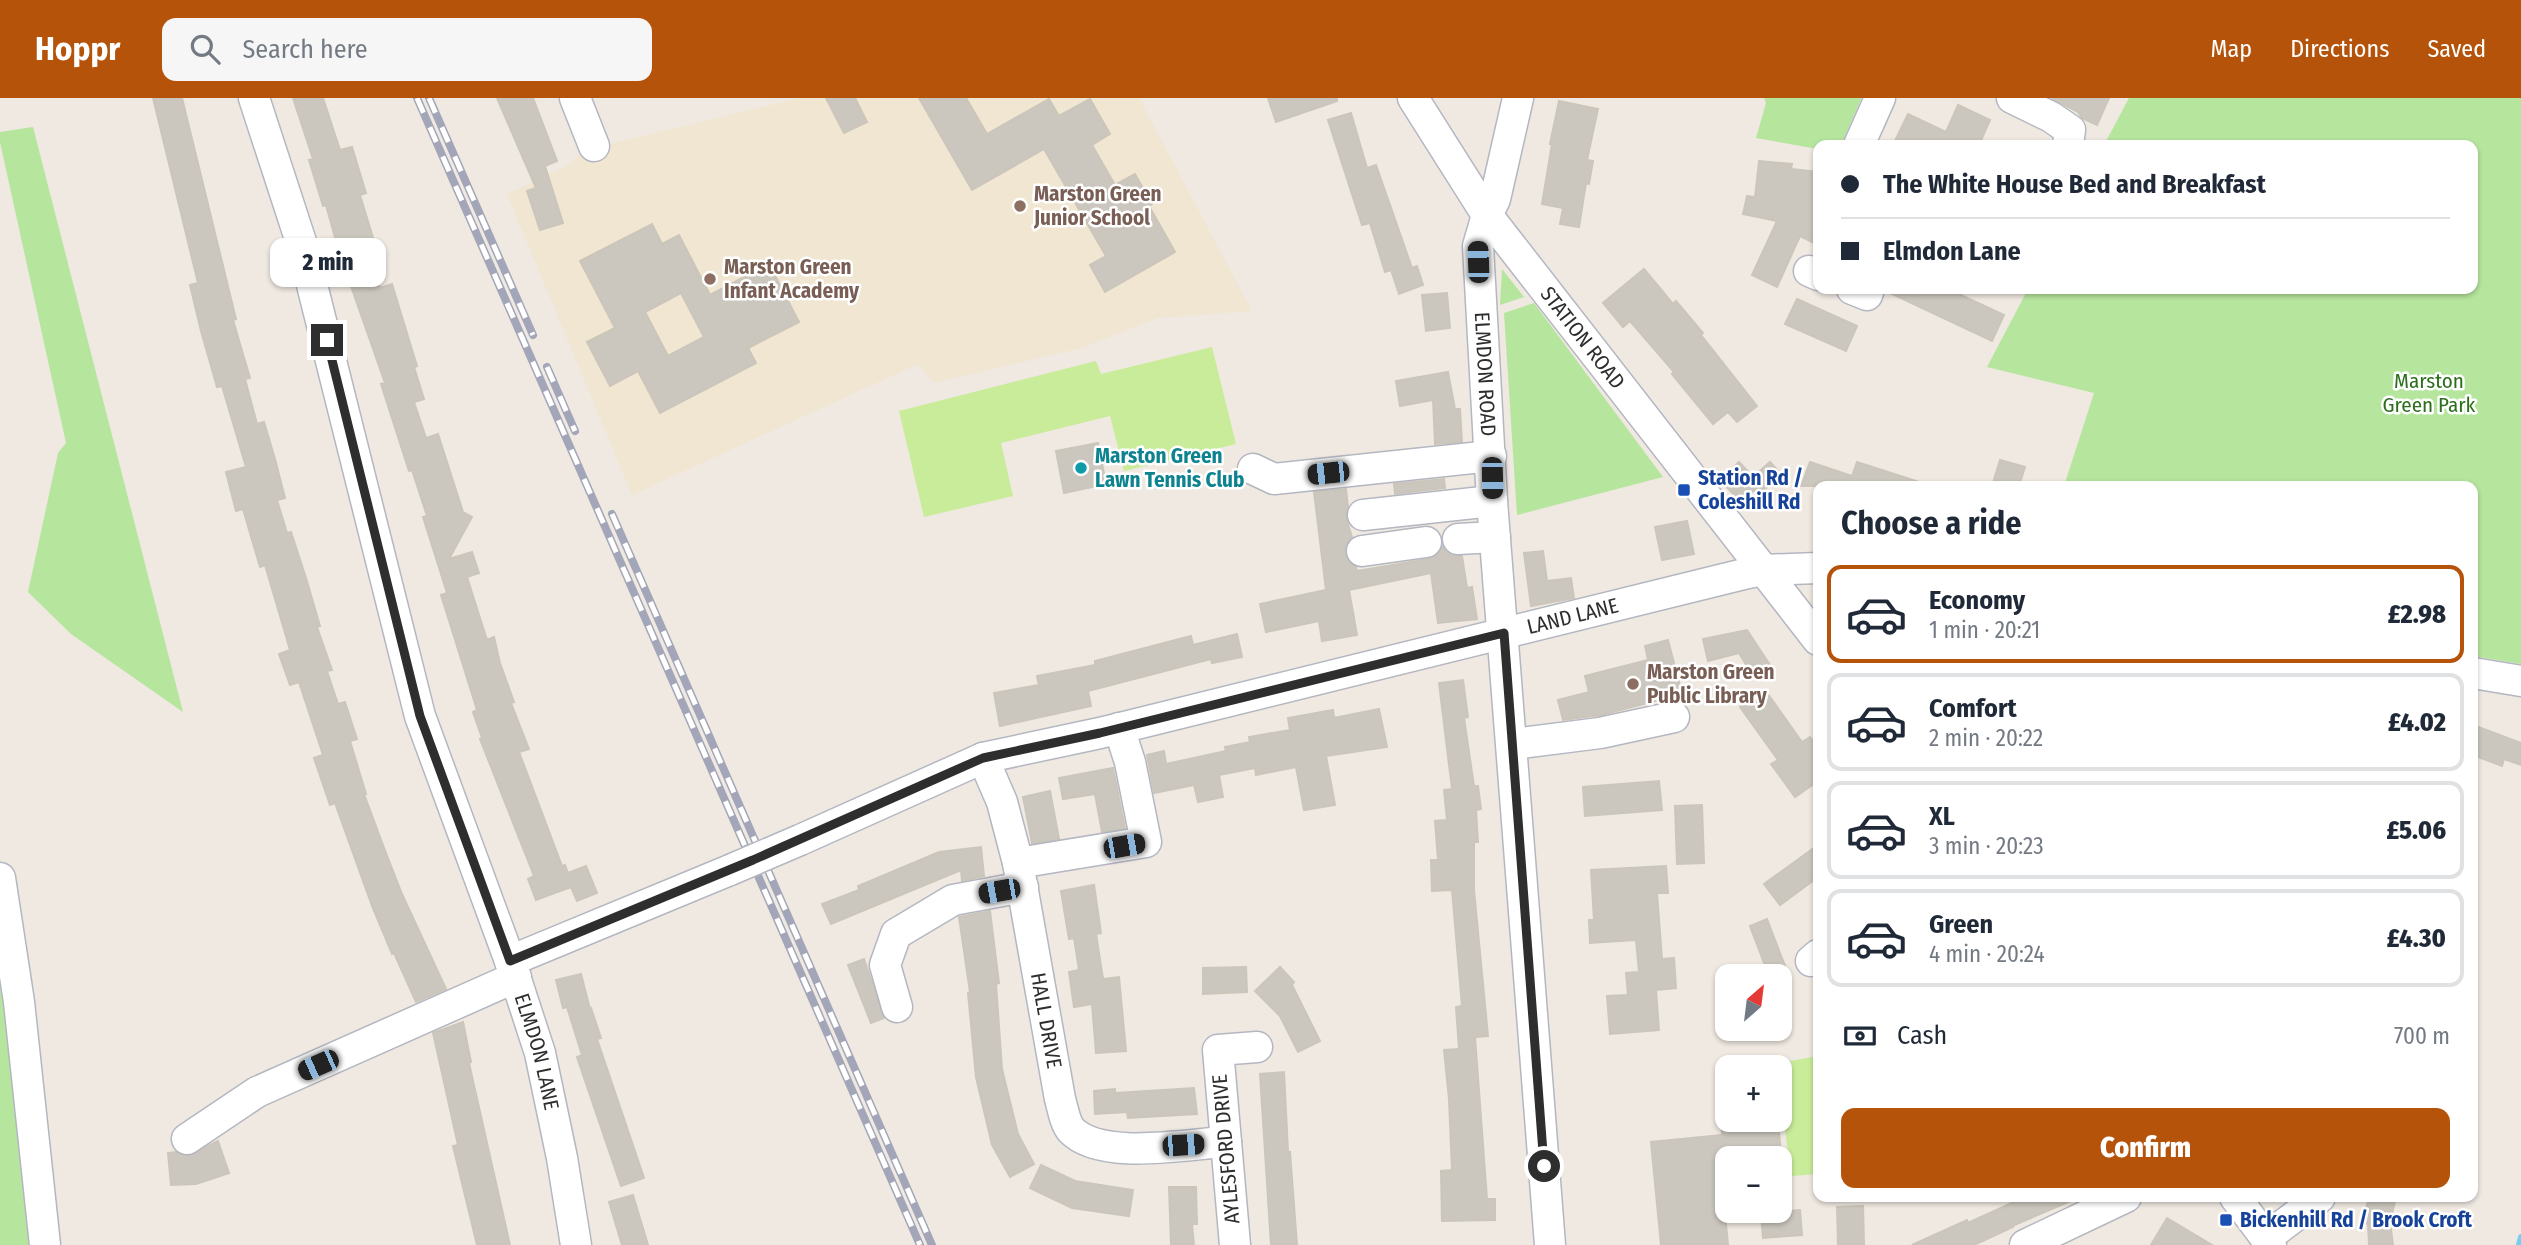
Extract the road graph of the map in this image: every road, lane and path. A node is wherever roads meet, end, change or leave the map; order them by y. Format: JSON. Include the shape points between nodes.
{"nodes":[{"id":1,"x":254,"y":98,"type":"edge"},
{"id":2,"x":1413,"y":98,"type":"edge"},
{"id":3,"x":1518,"y":98,"type":"edge"},
{"id":4,"x":1880,"y":98,"type":"edge"},
{"id":5,"x":2016,"y":99,"type":"edge"},
{"id":6,"x":583,"y":100,"type":"edge"},
{"id":7,"x":1860,"y":140,"type":"edge"},
{"id":8,"x":2069,"y":140,"type":"edge"},
{"id":9,"x":594,"y":146,"type":"dead end"},
{"id":10,"x":1487,"y":215,"type":"junction"},
{"id":11,"x":1492,"y":456,"type":"junction"},
{"id":12,"x":1253,"y":469,"type":"dead end"},
{"id":13,"x":1492,"y":501,"type":"junction"},
{"id":14,"x":1363,"y":515,"type":"dead end"},
{"id":15,"x":1495,"y":537,"type":"junction"},
{"id":16,"x":1458,"y":539,"type":"dead end"},
{"id":17,"x":1426,"y":542,"type":"dead end"},
{"id":18,"x":1362,"y":551,"type":"dead end"},
{"id":19,"x":1813,"y":568,"type":"edge"},
{"id":20,"x":1762,"y":570,"type":"junction"},
{"id":21,"x":1504,"y":633,"type":"junction"},
{"id":22,"x":1813,"y":634,"type":"edge"},
{"id":23,"x":2478,"y":674,"type":"edge"},
{"id":24,"x":2521,"y":681,"type":"edge"},
{"id":25,"x":1674,"y":717,"type":"dead end"},
{"id":26,"x":1119,"y":728,"type":"junction"},
{"id":27,"x":1513,"y":744,"type":"junction"},
{"id":28,"x":983,"y":758,"type":"junction"},
{"id":29,"x":1020,"y":875,"type":"junction"},
{"id":30,"x":0,"y":878,"type":"edge"},
{"id":31,"x":513,"y":969,"type":"junction"},
{"id":32,"x":897,"y":1007,"type":"dead end"},
{"id":33,"x":1257,"y":1047,"type":"dead end"},
{"id":34,"x":187,"y":1139,"type":"dead end"},
{"id":35,"x":1226,"y":1142,"type":"junction"},
{"id":36,"x":2115,"y":1202,"type":"edge"},
{"id":37,"x":2239,"y":1202,"type":"edge"},
{"id":38,"x":2314,"y":1202,"type":"edge"},
{"id":39,"x":2268,"y":1241,"type":"edge"},
{"id":40,"x":45,"y":1245,"type":"edge"},
{"id":41,"x":576,"y":1245,"type":"edge"},
{"id":42,"x":1235,"y":1245,"type":"edge"},
{"id":43,"x":1550,"y":1245,"type":"edge"},
{"id":44,"x":2025,"y":1245,"type":"edge"}],
"edges":[{"from":1,"to":31,"type":"street","name":"ELMDON LANE","via":[[302,245],[420,716]]},
{"from":2,"to":10,"type":"street","name":"STATION ROAD"},
{"from":3,"to":10,"type":"street","name":"ELMDON ROAD","via":[[1496,199]]},
{"from":4,"to":7,"type":"street"},
{"from":5,"to":8,"type":"street","via":[[2070,130]]},
{"from":6,"to":9,"type":"street"},
{"from":10,"to":11,"type":"street","name":"ELMDON ROAD","via":[[1478,246]]},
{"from":10,"to":20,"type":"street","name":"STATION ROAD"},
{"from":11,"to":12,"type":"street","via":[[1274,479]]},
{"from":11,"to":13,"type":"street","name":"ELMDON ROAD"},
{"from":13,"to":14,"type":"street"},
{"from":13,"to":15,"type":"street","name":"ELMDON ROAD"},
{"from":15,"to":16,"type":"street"},
{"from":15,"to":21,"type":"street","name":"ELMDON ROAD"},
{"from":17,"to":18,"type":"street"},
{"from":19,"to":20,"type":"street","name":"LAND LANE"},
{"from":20,"to":21,"type":"street","name":"LAND LANE"},
{"from":20,"to":22,"type":"street","name":"STATION ROAD"},
{"from":21,"to":26,"type":"street","name":"LAND LANE"},
{"from":21,"to":27,"type":"street","name":"ELMDON ROAD"},
{"from":23,"to":24,"type":"street"},
{"from":25,"to":27,"type":"street","via":[[1600,733]]},
{"from":26,"to":28,"type":"street","name":"LAND LANE"},
{"from":26,"to":29,"type":"street","via":[[1146,842]]},
{"from":27,"to":43,"type":"street","name":"ELMDON ROAD"},
{"from":28,"to":29,"type":"street","name":"HALL DRIVE","via":[[1002,802]]},
{"from":28,"to":31,"type":"street","name":"LAND LANE","bridge":true},
{"from":29,"to":32,"type":"street","via":[[953,900],[896,934],[885,965]]},
{"from":29,"to":35,"type":"street","name":"HALL DRIVE","via":[[1060,1100],[1069,1128],[1083,1140],[1104,1146]]},
{"from":30,"to":40,"type":"street","via":[[19,1002]]},
{"from":31,"to":34,"type":"street","name":"LAND LANE","via":[[257,1092]]},
{"from":31,"to":41,"type":"street","name":"ELMDON LANE","via":[[540,1053]]},
{"from":33,"to":35,"type":"street","name":"AYLESFORD DRIVE","via":[[1218,1050]]},
{"from":35,"to":42,"type":"street","name":"AYLESFORD DRIVE"},
{"from":36,"to":44,"type":"street"},
{"from":37,"to":39,"type":"street"},
{"from":38,"to":39,"type":"street"}]}
